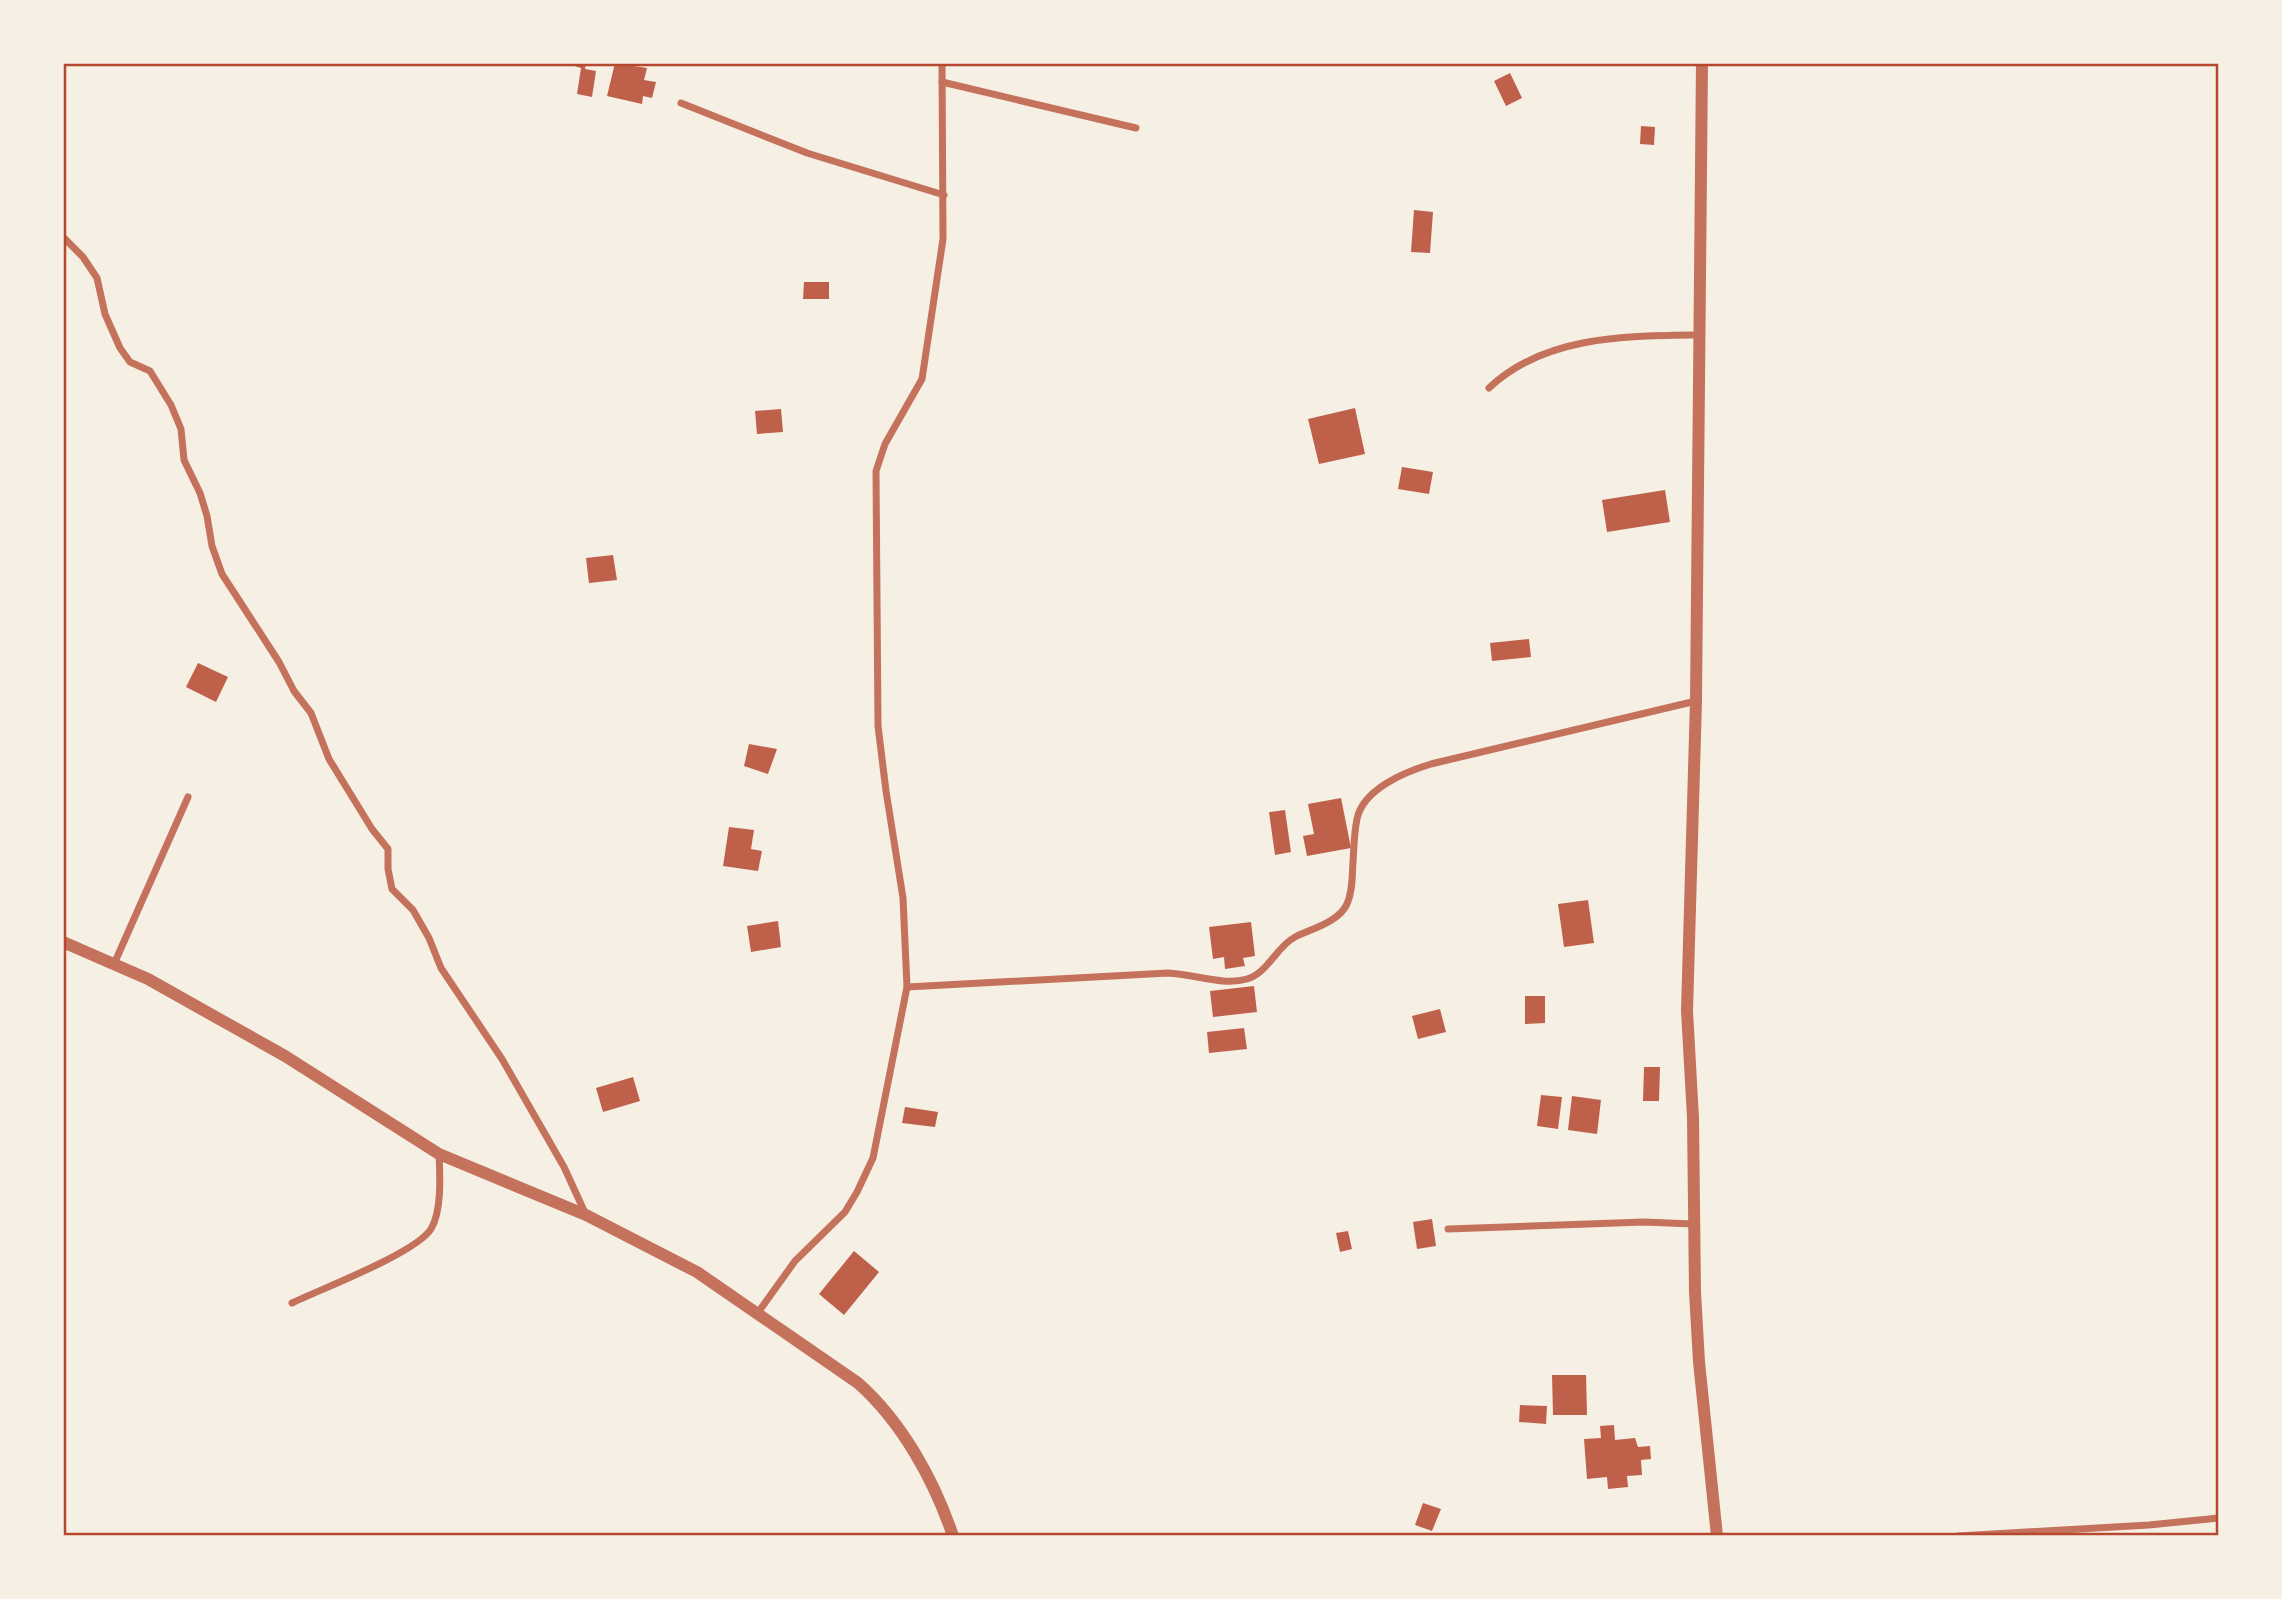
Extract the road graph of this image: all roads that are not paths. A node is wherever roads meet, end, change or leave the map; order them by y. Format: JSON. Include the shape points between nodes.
{"nodes":[{"id":1,"x":942,"y":63,"type":"edge"},
{"id":2,"x":1702,"y":63,"type":"edge"},
{"id":3,"x":942,"y":82,"type":"junction"},
{"id":4,"x":681,"y":103,"type":"dead end"},
{"id":5,"x":1136,"y":128,"type":"dead end"},
{"id":6,"x":944,"y":195,"type":"junction"},
{"id":7,"x":63,"y":237,"type":"edge"},
{"id":8,"x":1700,"y":335,"type":"junction"},
{"id":9,"x":1489,"y":388,"type":"dead end"},
{"id":10,"x":1696,"y":701,"type":"junction"},
{"id":11,"x":188,"y":797,"type":"dead end"},
{"id":12,"x":63,"y":942,"type":"edge"},
{"id":13,"x":114,"y":964,"type":"junction"},
{"id":14,"x":907,"y":987,"type":"junction"},
{"id":15,"x":439,"y":1154,"type":"junction"},
{"id":16,"x":586,"y":1215,"type":"junction"},
{"id":17,"x":1693,"y":1224,"type":"junction"},
{"id":18,"x":1448,"y":1229,"type":"dead end"},
{"id":19,"x":292,"y":1303,"type":"dead end"},
{"id":20,"x":757,"y":1315,"type":"junction"},
{"id":21,"x":2219,"y":1518,"type":"edge"},
{"id":22,"x":953,"y":1536,"type":"edge"},
{"id":23,"x":1717,"y":1536,"type":"edge"},
{"id":24,"x":1958,"y":1536,"type":"edge"}],
"edges":[{"from":1,"to":3,"type":"street"},
{"from":2,"to":8,"type":"street"},
{"from":3,"to":5,"type":"street"},
{"from":3,"to":6,"type":"street"},
{"from":4,"to":6,"type":"street","via":[[807,153]]},
{"from":6,"to":14,"type":"street","via":[[943,239],[922,379],[885,444],[876,471],[878,726],[903,898]]},
{"from":7,"to":16,"type":"street","via":[[97,278],[105,314],[120,348],[130,362],[150,371],[171,405],[222,574],[311,713],[329,758],[388,849],[392,889],[413,910],[441,968],[502,1059],[565,1167]]},
{"from":8,"to":9,"type":"street","via":[[1633,336],[1571,345],[1532,359]]},
{"from":8,"to":10,"type":"street"},
{"from":10,"to":14,"type":"street","via":[[1430,764],[1398,776],[1362,806],[1357,818],[1346,907],[1285,944],[1257,975],[1247,979],[1233,982],[1168,973]]},
{"from":10,"to":17,"type":"street","via":[[1687,1011]]},
{"from":11,"to":13,"type":"street"},
{"from":12,"to":13,"type":"street"},
{"from":13,"to":15,"type":"street","via":[[285,1056]]},
{"from":14,"to":20,"type":"street","via":[[873,1158],[845,1212],[795,1261]]},
{"from":15,"to":16,"type":"street"},
{"from":15,"to":19,"type":"street","via":[[438,1204],[431,1229],[398,1254]]},
{"from":16,"to":20,"type":"street","via":[[697,1272]]},
{"from":17,"to":18,"type":"street"},
{"from":17,"to":23,"type":"street","via":[[1699,1362]]},
{"from":20,"to":22,"type":"street","via":[[876,1399],[921,1462]]},
{"from":21,"to":24,"type":"street"}]}
